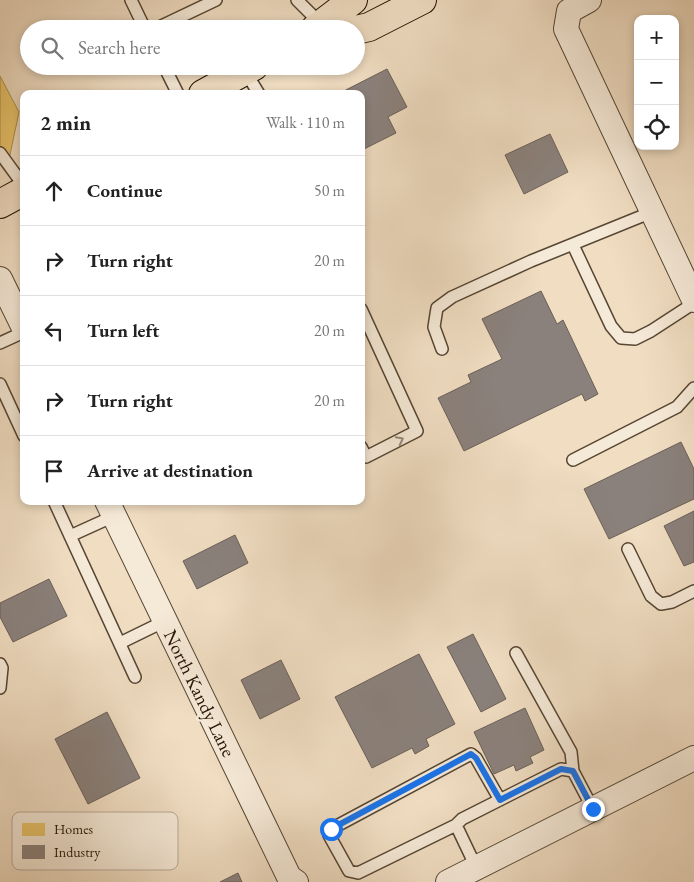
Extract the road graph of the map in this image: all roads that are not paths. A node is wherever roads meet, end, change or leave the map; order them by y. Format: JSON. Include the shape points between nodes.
{"nodes":[{"id":1,"x":131,"y":0,"type":"edge"},
{"id":2,"x":216,"y":0,"type":"edge"},
{"id":3,"x":297,"y":0,"type":"edge"},
{"id":4,"x":422,"y":0,"type":"edge"},
{"id":5,"x":589,"y":0,"type":"edge"},
{"id":6,"x":350,"y":1,"type":"edge"},
{"id":7,"x":141,"y":20,"type":"edge"},
{"id":8,"x":175,"y":20,"type":"edge"},
{"id":9,"x":313,"y":20,"type":"edge"},
{"id":10,"x":326,"y":20,"type":"edge"},
{"id":11,"x":365,"y":28,"type":"edge"},
{"id":12,"x":168,"y":75,"type":"edge"},
{"id":13,"x":239,"y":75,"type":"edge"},
{"id":14,"x":252,"y":75,"type":"edge"},
{"id":15,"x":176,"y":90,"type":"edge"},
{"id":16,"x":211,"y":90,"type":"edge"},
{"id":17,"x":258,"y":90,"type":"edge"},
{"id":18,"x":0,"y":153,"type":"edge"},
{"id":19,"x":20,"y":180,"type":"edge"},
{"id":20,"x":20,"y":193,"type":"edge"},
{"id":21,"x":0,"y":204,"type":"edge"},
{"id":22,"x":652,"y":212,"type":"junction"},
{"id":23,"x":573,"y":245,"type":"junction"},
{"id":24,"x":0,"y":279,"type":"edge"},
{"id":25,"x":694,"y":302,"type":"edge"},
{"id":26,"x":365,"y":318,"type":"edge"},
{"id":27,"x":20,"y":320,"type":"edge"},
{"id":28,"x":20,"y":334,"type":"edge"},
{"id":29,"x":0,"y":343,"type":"edge"},
{"id":30,"x":442,"y":349,"type":"dead end"},
{"id":31,"x":0,"y":384,"type":"edge"},
{"id":32,"x":694,"y":388,"type":"edge"},
{"id":33,"x":20,"y":427,"type":"edge"},
{"id":34,"x":365,"y":455,"type":"edge"},
{"id":35,"x":572,"y":460,"type":"dead end"},
{"id":36,"x":56,"y":505,"type":"edge"},
{"id":37,"x":111,"y":509,"type":"edge"},
{"id":38,"x":70,"y":536,"type":"junction"},
{"id":39,"x":628,"y":549,"type":"dead end"},
{"id":40,"x":694,"y":591,"type":"edge"},
{"id":41,"x":165,"y":621,"type":"junction"},
{"id":42,"x":120,"y":643,"type":"junction"},
{"id":43,"x":516,"y":653,"type":"dead end"},
{"id":44,"x":0,"y":664,"type":"edge"},
{"id":45,"x":135,"y":677,"type":"dead end"},
{"id":46,"x":0,"y":688,"type":"edge"},
{"id":47,"x":694,"y":758,"type":"edge"},
{"id":48,"x":573,"y":771,"type":"junction"},
{"id":49,"x":500,"y":800,"type":"junction"},
{"id":50,"x":593,"y":809,"type":"junction"},
{"id":51,"x":456,"y":825,"type":"junction"},
{"id":52,"x":476,"y":867,"type":"junction"},
{"id":53,"x":296,"y":882,"type":"edge"},
{"id":54,"x":448,"y":882,"type":"edge"}],
"edges":[{"from":1,"to":7,"type":"lane"},
{"from":2,"to":8,"type":"lane"},
{"from":3,"to":9,"type":"lane"},
{"from":4,"to":11,"type":"main road"},
{"from":5,"to":22,"type":"street","via":[[569,11],[566,30]]},
{"from":6,"to":10,"type":"main road"},
{"from":12,"to":15,"type":"lane"},
{"from":13,"to":16,"type":"main road"},
{"from":14,"to":17,"type":"lane"},
{"from":18,"to":19,"type":"lane"},
{"from":20,"to":21,"type":"main road"},
{"from":22,"to":23,"type":"lane"},
{"from":22,"to":25,"type":"street"},
{"from":23,"to":25,"type":"lane","via":[[621,338],[635,339]]},
{"from":23,"to":30,"type":"lane","via":[[452,297],[437,308],[434,327]]},
{"from":24,"to":27,"type":"street"},
{"from":34,"to":26,"type":"lane","one_way":true,"via":[[417,431]]},
{"from":28,"to":29,"type":"lane"},
{"from":31,"to":33,"type":"lane"},
{"from":32,"to":35,"type":"lane","via":[[677,407]]},
{"from":36,"to":38,"type":"lane"},
{"from":37,"to":38,"type":"lane"},
{"from":37,"to":41,"type":"street","name":"North Kandy Lane"},
{"from":38,"to":42,"type":"lane"},
{"from":39,"to":40,"type":"lane","via":[[651,596],[661,604]]},
{"from":41,"to":42,"type":"lane"},
{"from":41,"to":53,"type":"street","name":"North Kandy Lane","via":[[290,877]]},
{"from":42,"to":45,"type":"lane"},
{"from":43,"to":48,"type":"lane","via":[[571,752]]},
{"from":44,"to":46,"type":"lane"},
{"from":47,"to":50,"type":"street"},
{"from":48,"to":49,"type":"lane","via":[[561,769]]},
{"from":48,"to":50,"type":"lane"},
{"from":49,"to":51,"type":"lane"},
{"from":49,"to":51,"type":"lane","via":[[471,754],[331,829],[328,835],[349,871],[358,873]]},
{"from":50,"to":52,"type":"street"},
{"from":51,"to":52,"type":"lane"},
{"from":52,"to":54,"type":"street"}]}
